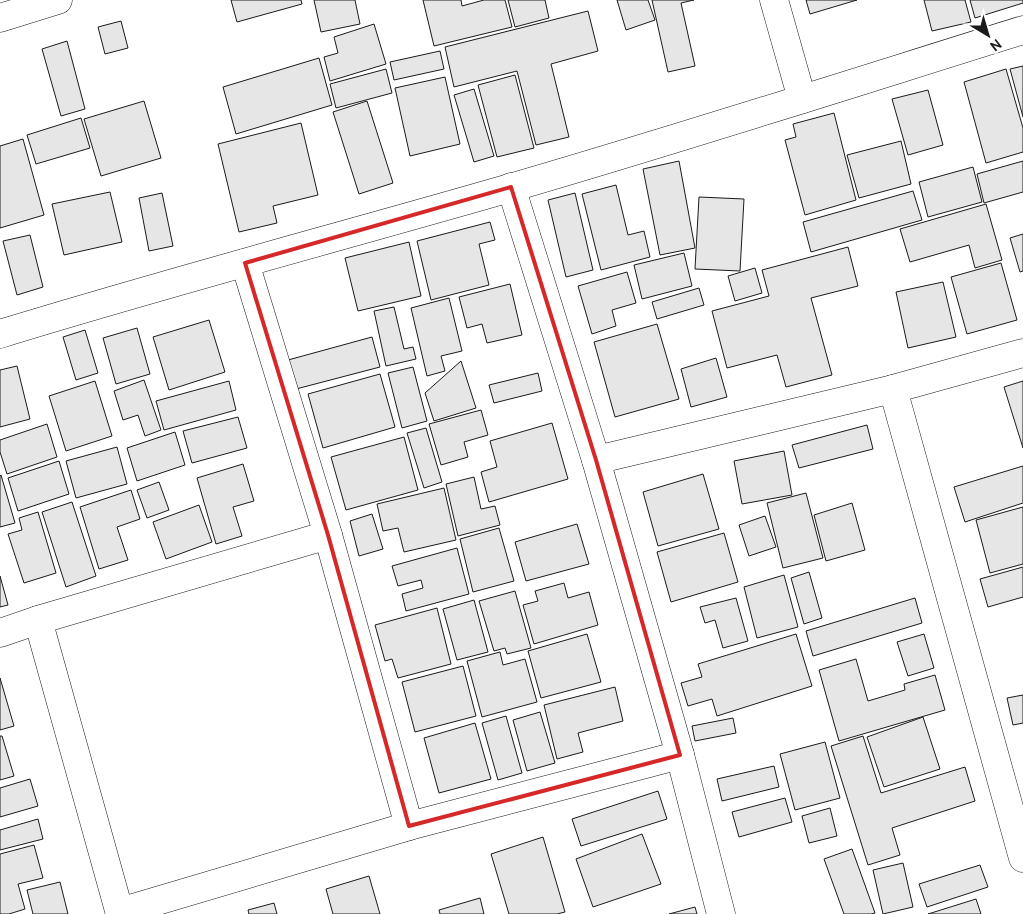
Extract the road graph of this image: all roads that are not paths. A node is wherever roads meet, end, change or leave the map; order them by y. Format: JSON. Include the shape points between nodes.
{"nodes":[{"id":1,"x":58,"y":0,"type":"edge"},
{"id":2,"x":774,"y":0,"type":"edge"},
{"id":3,"x":0,"y":18,"type":"edge"},
{"id":4,"x":1023,"y":30,"type":"edge"},
{"id":5,"x":802,"y":99,"type":"junction"},
{"id":6,"x":511,"y":187,"type":"junction"},
{"id":7,"x":244,"y":262,"type":"junction"},
{"id":8,"x":0,"y":334,"type":"edge"},
{"id":9,"x":1023,"y":353,"type":"edge"},
{"id":10,"x":892,"y":389,"type":"junction"},
{"id":11,"x":596,"y":460,"type":"junction"},
{"id":12,"x":328,"y":535,"type":"junction"},
{"id":13,"x":38,"y":620,"type":"junction"},
{"id":14,"x":0,"y":634,"type":"edge"},
{"id":15,"x":680,"y":755,"type":"junction"},
{"id":16,"x":409,"y":826,"type":"junction"},
{"id":17,"x":1023,"y":858,"type":"edge"},
{"id":18,"x":120,"y":913,"type":"edge"},
{"id":19,"x":722,"y":914,"type":"edge"}],
"edges":[{"from":1,"to":3,"type":"street"},
{"from":2,"to":5,"type":"street"},
{"from":4,"to":5,"type":"street"},
{"from":5,"to":6,"type":"street"},
{"from":6,"to":7,"type":"street"},
{"from":6,"to":11,"type":"street"},
{"from":7,"to":8,"type":"street"},
{"from":7,"to":12,"type":"street"},
{"from":9,"to":10,"type":"street"},
{"from":10,"to":11,"type":"street"},
{"from":10,"to":17,"type":"street"},
{"from":11,"to":15,"type":"street"},
{"from":12,"to":13,"type":"street"},
{"from":12,"to":16,"type":"street"},
{"from":13,"to":14,"type":"street"},
{"from":13,"to":18,"type":"street"},
{"from":15,"to":16,"type":"street"},
{"from":15,"to":19,"type":"street"},
{"from":16,"to":18,"type":"street"}]}
